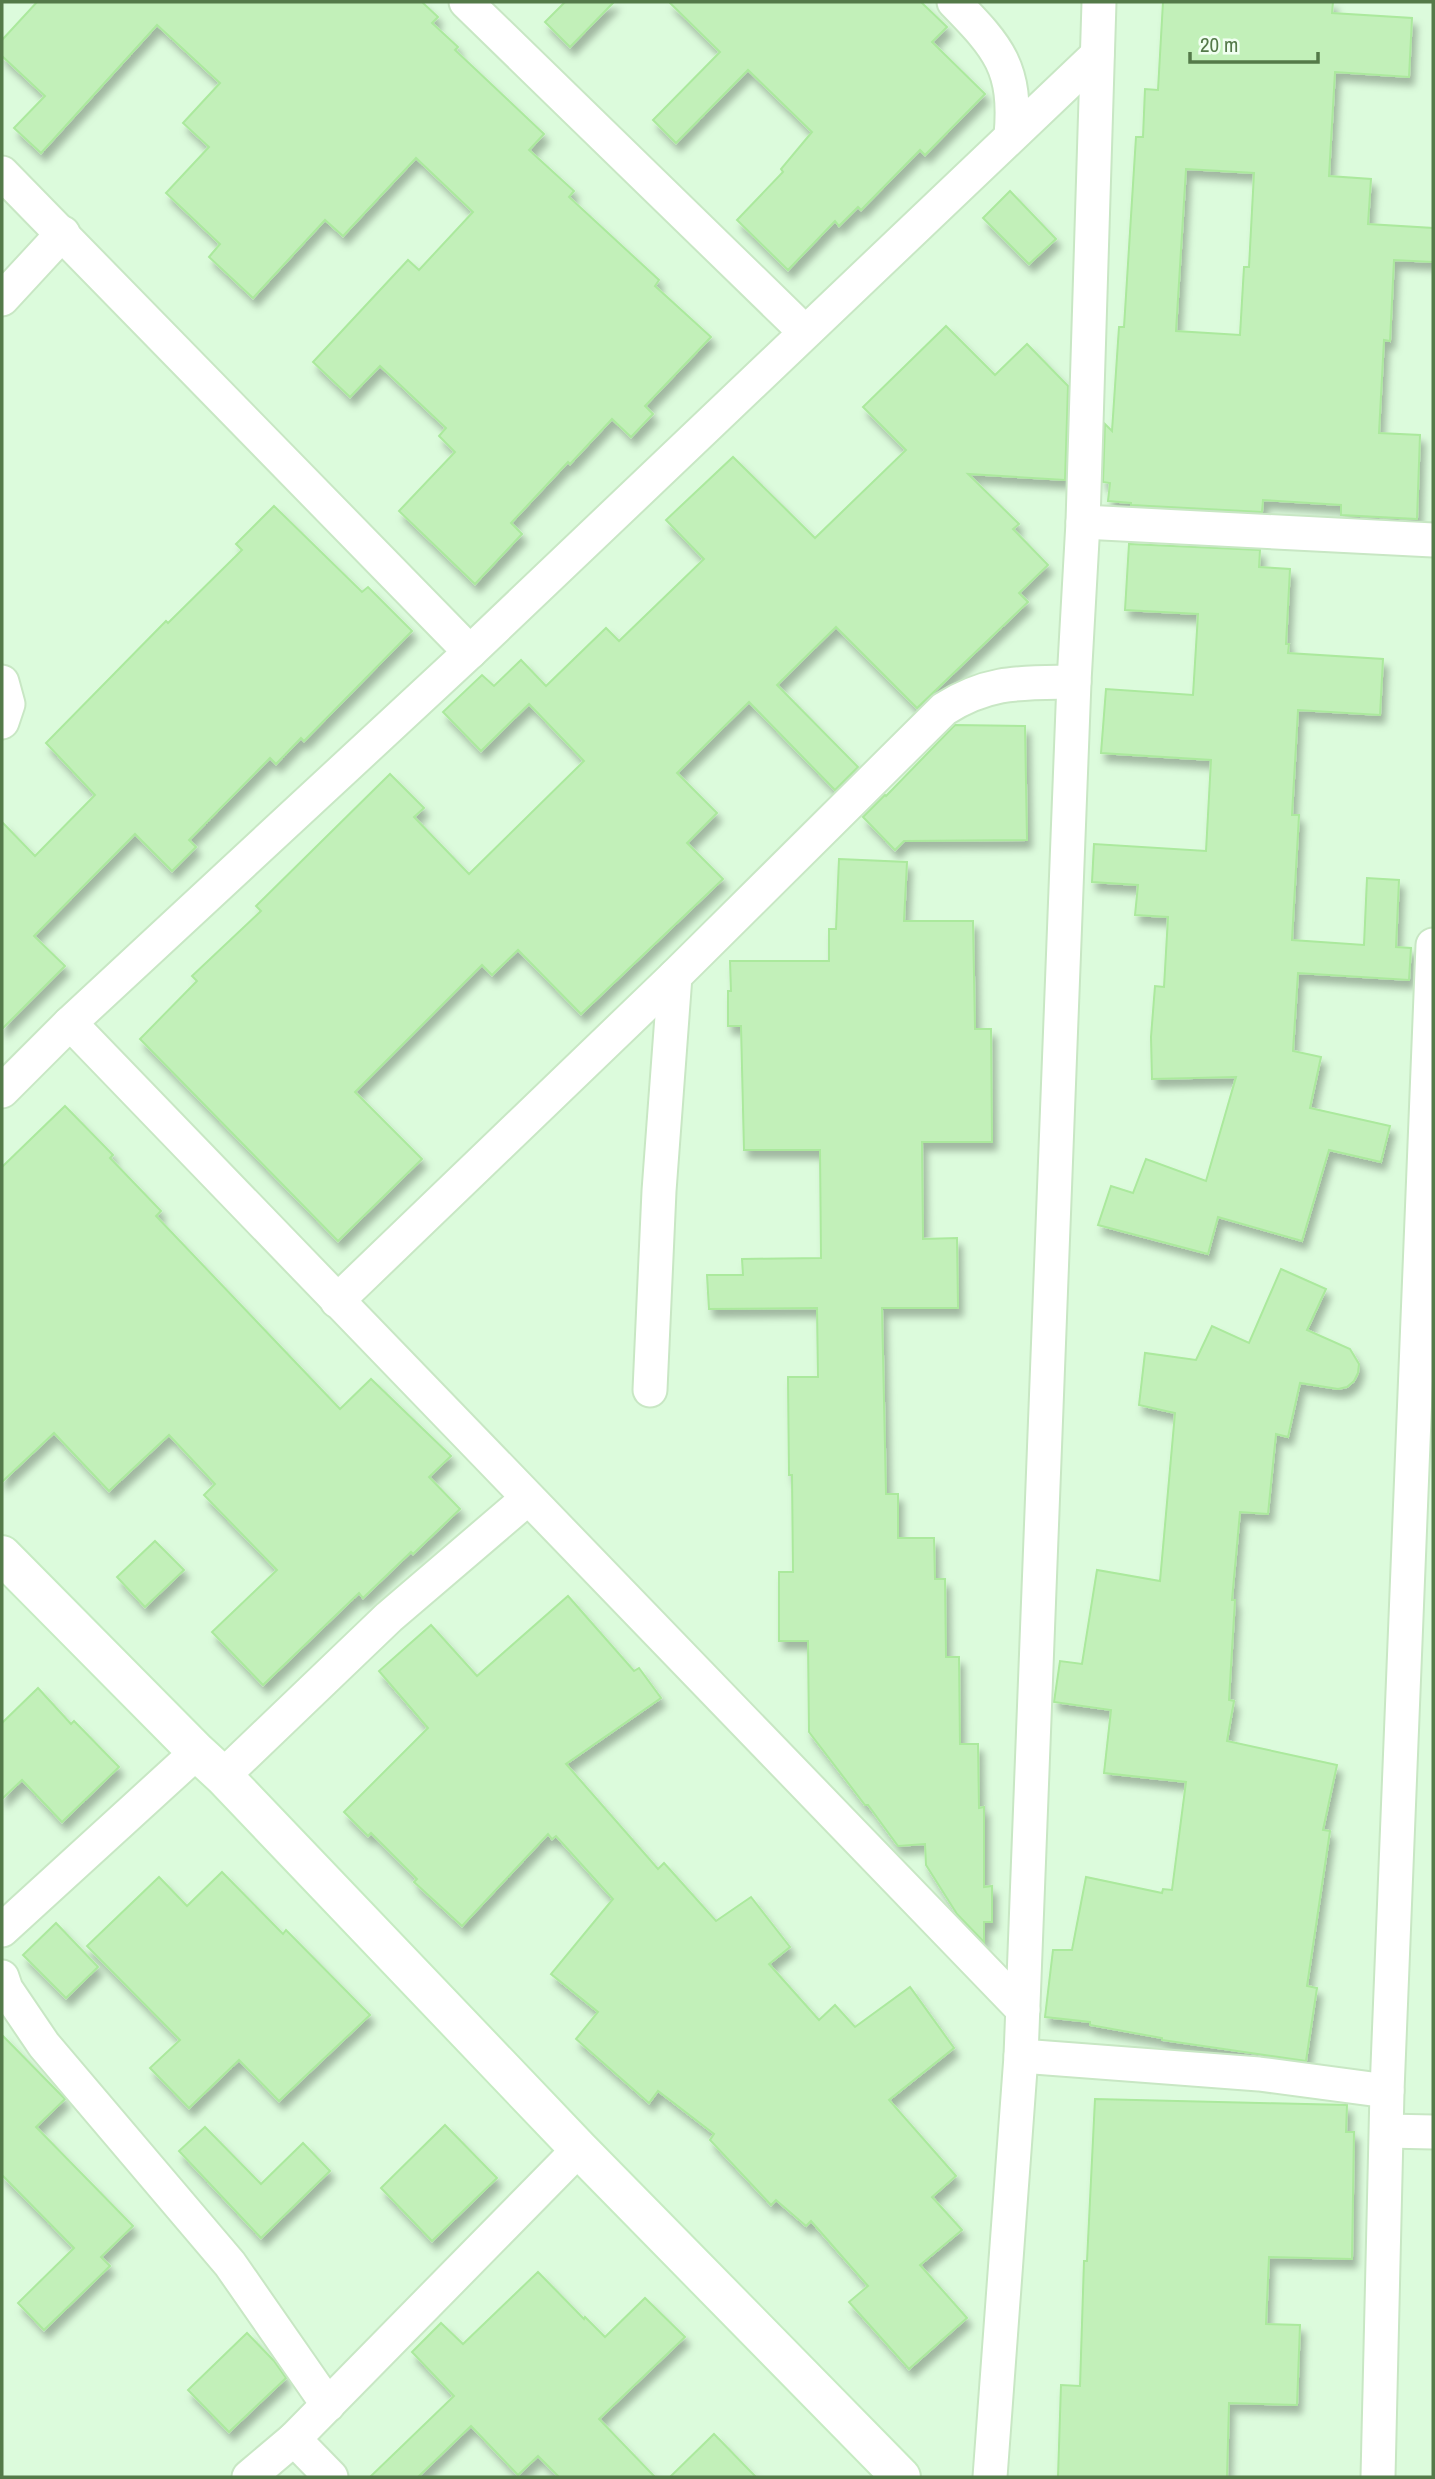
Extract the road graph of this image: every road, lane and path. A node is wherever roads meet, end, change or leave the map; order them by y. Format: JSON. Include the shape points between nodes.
{"nodes":[{"id":1,"x":466,"y":2,"type":"edge"},
{"id":2,"x":954,"y":2,"type":"edge"},
{"id":3,"x":1100,"y":2,"type":"edge"},
{"id":4,"x":1097,"y":55,"type":"junction"},
{"id":5,"x":1011,"y":136,"type":"junction"},
{"id":6,"x":2,"y":173,"type":"edge"},
{"id":7,"x":63,"y":233,"type":"junction"},
{"id":8,"x":2,"y":299,"type":"edge"},
{"id":9,"x":805,"y":332,"type":"junction"},
{"id":10,"x":1083,"y":522,"type":"junction"},
{"id":11,"x":1433,"y":540,"type":"edge"},
{"id":12,"x":470,"y":652,"type":"junction"},
{"id":13,"x":2,"y":682,"type":"edge"},
{"id":14,"x":1074,"y":682,"type":"junction"},
{"id":15,"x":2,"y":722,"type":"edge"},
{"id":16,"x":1433,"y":945,"type":"edge"},
{"id":17,"x":1433,"y":959,"type":"edge"},
{"id":18,"x":675,"y":975,"type":"junction"},
{"id":19,"x":70,"y":1023,"type":"junction"},
{"id":20,"x":2,"y":1091,"type":"edge"},
{"id":21,"x":337,"y":1301,"type":"junction"},
{"id":22,"x":650,"y":1390,"type":"dead end"},
{"id":23,"x":527,"y":1499,"type":"junction"},
{"id":24,"x":2,"y":1555,"type":"edge"},
{"id":25,"x":1420,"y":1588,"type":"edge"},
{"id":26,"x":210,"y":1764,"type":"junction"},
{"id":27,"x":2,"y":1930,"type":"edge"},
{"id":28,"x":2,"y":1977,"type":"edge"},
{"id":29,"x":1023,"y":2010,"type":"junction"},
{"id":30,"x":1021,"y":2056,"type":"junction"},
{"id":31,"x":1387,"y":2091,"type":"junction"},
{"id":32,"x":1387,"y":2131,"type":"junction"},
{"id":33,"x":1433,"y":2132,"type":"edge"},
{"id":34,"x":579,"y":2149,"type":"junction"},
{"id":35,"x":328,"y":2405,"type":"junction"},
{"id":36,"x":294,"y":2439,"type":"junction"},
{"id":37,"x":249,"y":2477,"type":"edge"},
{"id":38,"x":331,"y":2477,"type":"edge"},
{"id":39,"x":901,"y":2477,"type":"edge"},
{"id":40,"x":990,"y":2477,"type":"edge"},
{"id":41,"x":1378,"y":2477,"type":"edge"}],
"edges":[{"from":1,"to":9,"type":"street"},
{"from":2,"to":5,"type":"street","via":[[987,36],[1008,73],[1014,104]]},
{"from":3,"to":4,"type":"street"},
{"from":4,"to":5,"type":"street"},
{"from":4,"to":10,"type":"street"},
{"from":5,"to":9,"type":"street"},
{"from":6,"to":7,"type":"street"},
{"from":7,"to":8,"type":"street"},
{"from":7,"to":12,"type":"street"},
{"from":9,"to":12,"type":"street"},
{"from":10,"to":11,"type":"street"},
{"from":10,"to":14,"type":"street"},
{"from":12,"to":19,"type":"street"},
{"from":13,"to":15,"type":"street","via":[[8,704]]},
{"from":14,"to":18,"type":"street","via":[[1003,684],[944,709]]},
{"from":14,"to":29,"type":"street"},
{"from":16,"to":17,"type":"street"},
{"from":17,"to":25,"type":"street"},
{"from":18,"to":21,"type":"street"},
{"from":18,"to":22,"type":"street"},
{"from":19,"to":20,"type":"street"},
{"from":19,"to":21,"type":"street"},
{"from":21,"to":23,"type":"street"},
{"from":23,"to":26,"type":"street"},
{"from":23,"to":29,"type":"street"},
{"from":24,"to":26,"type":"main road"},
{"from":25,"to":31,"type":"street"},
{"from":26,"to":27,"type":"street"},
{"from":26,"to":34,"type":"main road"},
{"from":28,"to":35,"type":"street","via":[[44,2045],[230,2264]]},
{"from":29,"to":30,"type":"street"},
{"from":30,"to":31,"type":"street","via":[[1259,2074]]},
{"from":30,"to":40,"type":"street"},
{"from":31,"to":32,"type":"street"},
{"from":32,"to":33,"type":"street"},
{"from":32,"to":41,"type":"street"},
{"from":34,"to":35,"type":"street"},
{"from":34,"to":39,"type":"main road"},
{"from":35,"to":36,"type":"street"},
{"from":36,"to":37,"type":"street"},
{"from":36,"to":38,"type":"street"}]}
